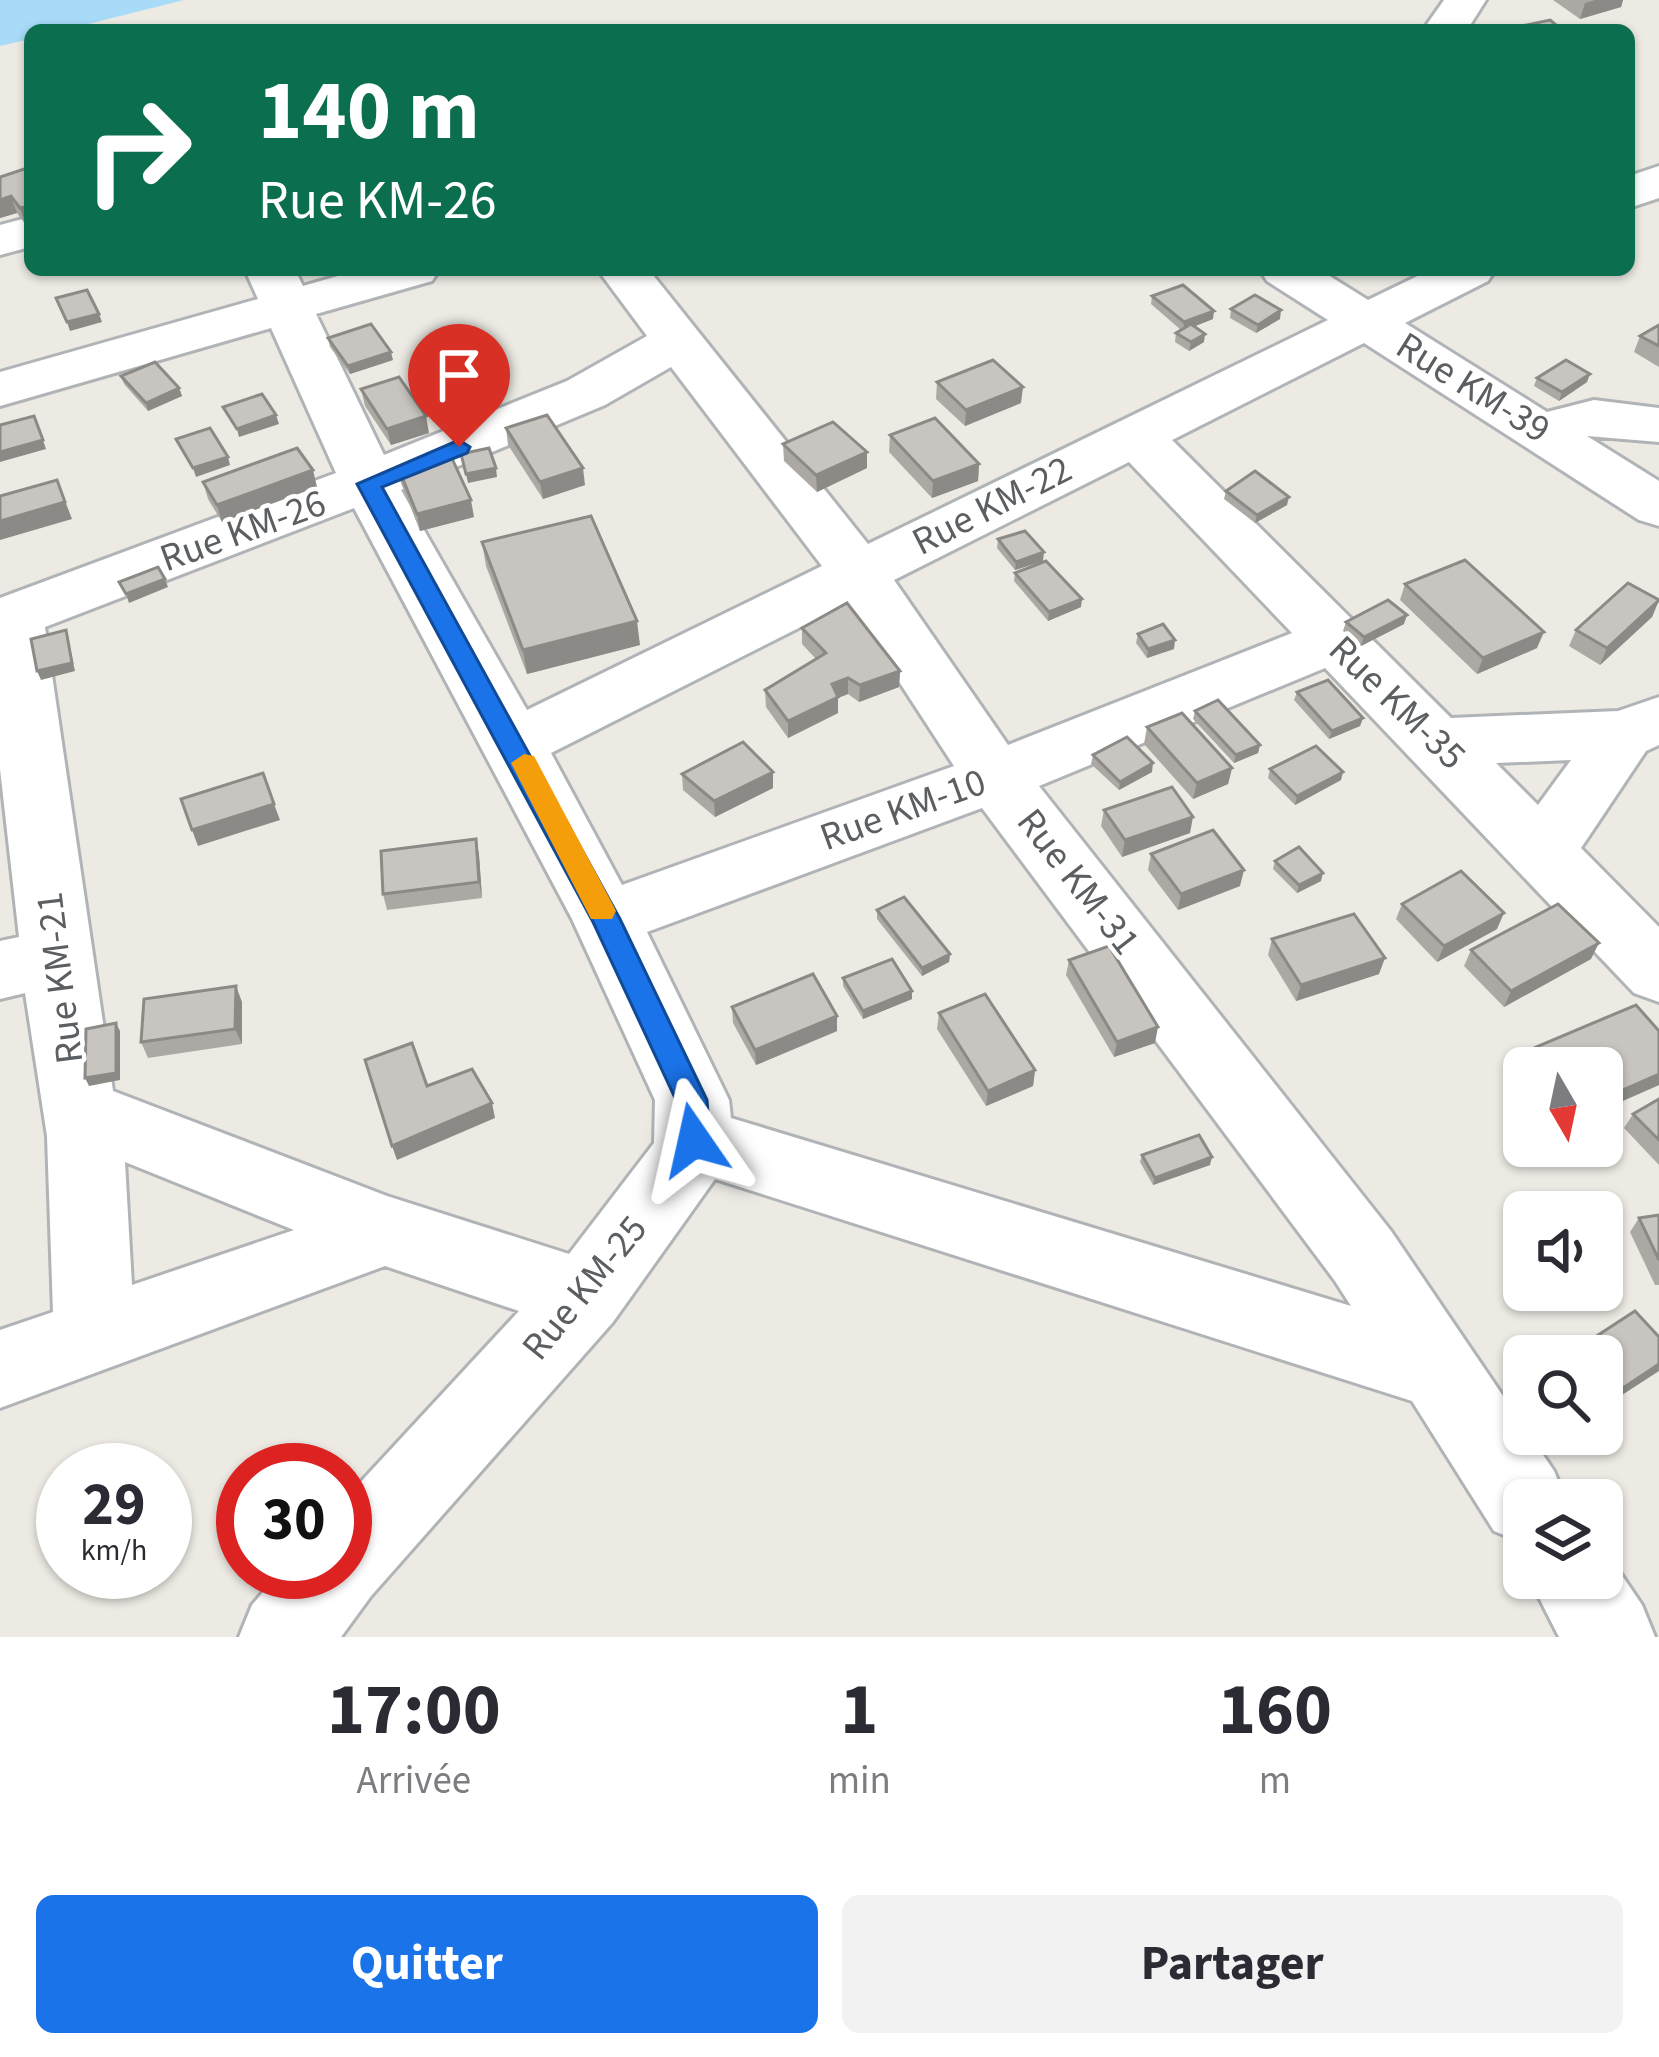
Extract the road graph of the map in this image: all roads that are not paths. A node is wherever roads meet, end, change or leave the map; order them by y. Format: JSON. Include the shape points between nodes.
{"nodes":[{"id":1,"x":366,"y":276,"type":"edge"},
{"id":2,"x":628,"y":276,"type":"edge"},
{"id":3,"x":1295,"y":276,"type":"edge"},
{"id":4,"x":1458,"y":276,"type":"edge"},
{"id":5,"x":279,"y":287,"type":"edge"},
{"id":6,"x":1364,"y":321,"type":"junction"},
{"id":7,"x":678,"y":341,"type":"junction"},
{"id":8,"x":0,"y":389,"type":"edge"},
{"id":9,"x":1659,"y":425,"type":"edge"},
{"id":10,"x":1544,"y":430,"type":"junction"},
{"id":11,"x":1134,"y":434,"type":"junction"},
{"id":12,"x":369,"y":484,"type":"junction"},
{"id":13,"x":1659,"y":507,"type":"edge"},
{"id":14,"x":859,"y":572,"type":"junction"},
{"id":15,"x":7,"y":619,"type":"edge"},
{"id":16,"x":1332,"y":641,"type":"junction"},
{"id":17,"x":1641,"y":727,"type":"edge"},
{"id":18,"x":1439,"y":742,"type":"junction"},
{"id":19,"x":514,"y":744,"type":"junction"},
{"id":20,"x":995,"y":777,"type":"junction"},
{"id":21,"x":1543,"y":850,"type":"junction"},
{"id":22,"x":606,"y":919,"type":"junction"},
{"id":23,"x":29,"y":964,"type":"edge"},
{"id":24,"x":1659,"y":973,"type":"edge"},
{"id":25,"x":82,"y":1112,"type":"junction"},
{"id":26,"x":694,"y":1140,"type":"junction"},
{"id":27,"x":382,"y":1230,"type":"junction"},
{"id":28,"x":585,"y":1296,"type":"junction"},
{"id":29,"x":93,"y":1339,"type":"junction"},
{"id":30,"x":0,"y":1369,"type":"edge"},
{"id":31,"x":1444,"y":1373,"type":"junction"},
{"id":32,"x":1510,"y":1479,"type":"edge"},
{"id":33,"x":372,"y":1533,"type":"edge"},
{"id":34,"x":315,"y":1599,"type":"edge"},
{"id":35,"x":1586,"y":1599,"type":"edge"},
{"id":36,"x":284,"y":1637,"type":"edge"},
{"id":37,"x":1610,"y":1637,"type":"edge"}],
"edges":[{"from":1,"to":5,"type":"street"},
{"from":2,"to":7,"type":"street","name":"Rue KM-31"},
{"from":3,"to":6,"type":"street","name":"Rue KM-39"},
{"from":4,"to":6,"type":"street","name":"Rue KM-22"},
{"from":5,"to":8,"type":"street"},
{"from":5,"to":12,"type":"street"},
{"from":6,"to":10,"type":"street","name":"Rue KM-39"},
{"from":6,"to":11,"type":"street","name":"Rue KM-22"},
{"from":7,"to":12,"type":"street","name":"Rue KM-26","via":[[586,393]]},
{"from":7,"to":14,"type":"street","name":"Rue KM-31"},
{"from":9,"to":10,"type":"street","via":[[1594,417]]},
{"from":10,"to":13,"type":"street","name":"Rue KM-39"},
{"from":11,"to":14,"type":"street","name":"Rue KM-22"},
{"from":11,"to":16,"type":"street","name":"Rue KM-35"},
{"from":12,"to":15,"type":"street","name":"Rue KM-26"},
{"from":12,"to":19,"type":"street"},
{"from":14,"to":19,"type":"street","name":"Rue KM-22"},
{"from":14,"to":20,"type":"street","name":"Rue KM-31"},
{"from":15,"to":23,"type":"street","name":"Rue KM-21"},
{"from":16,"to":18,"type":"street","name":"Rue KM-35"},
{"from":16,"to":20,"type":"street","name":"Rue KM-10"},
{"from":17,"to":18,"type":"street"},
{"from":17,"to":21,"type":"street"},
{"from":18,"to":21,"type":"street","name":"Rue KM-35"},
{"from":19,"to":22,"type":"street"},
{"from":20,"to":22,"type":"street","name":"Rue KM-10"},
{"from":20,"to":31,"type":"street","name":"Rue KM-31","via":[[1280,1143]]},
{"from":21,"to":24,"type":"street","name":"Rue KM-35"},
{"from":22,"to":26,"type":"street","via":[[692,1100]]},
{"from":23,"to":25,"type":"street","name":"Rue KM-21"},
{"from":25,"to":27,"type":"street"},
{"from":25,"to":29,"type":"street","name":"Rue KM-21"},
{"from":26,"to":28,"type":"street","name":"Rue KM-25"},
{"from":26,"to":31,"type":"street"},
{"from":27,"to":28,"type":"street"},
{"from":27,"to":29,"type":"street"},
{"from":28,"to":33,"type":"street","name":"Rue KM-25"},
{"from":29,"to":30,"type":"street"},
{"from":31,"to":32,"type":"street","name":"Rue KM-31"},
{"from":34,"to":36,"type":"street"},
{"from":35,"to":37,"type":"street"}]}
